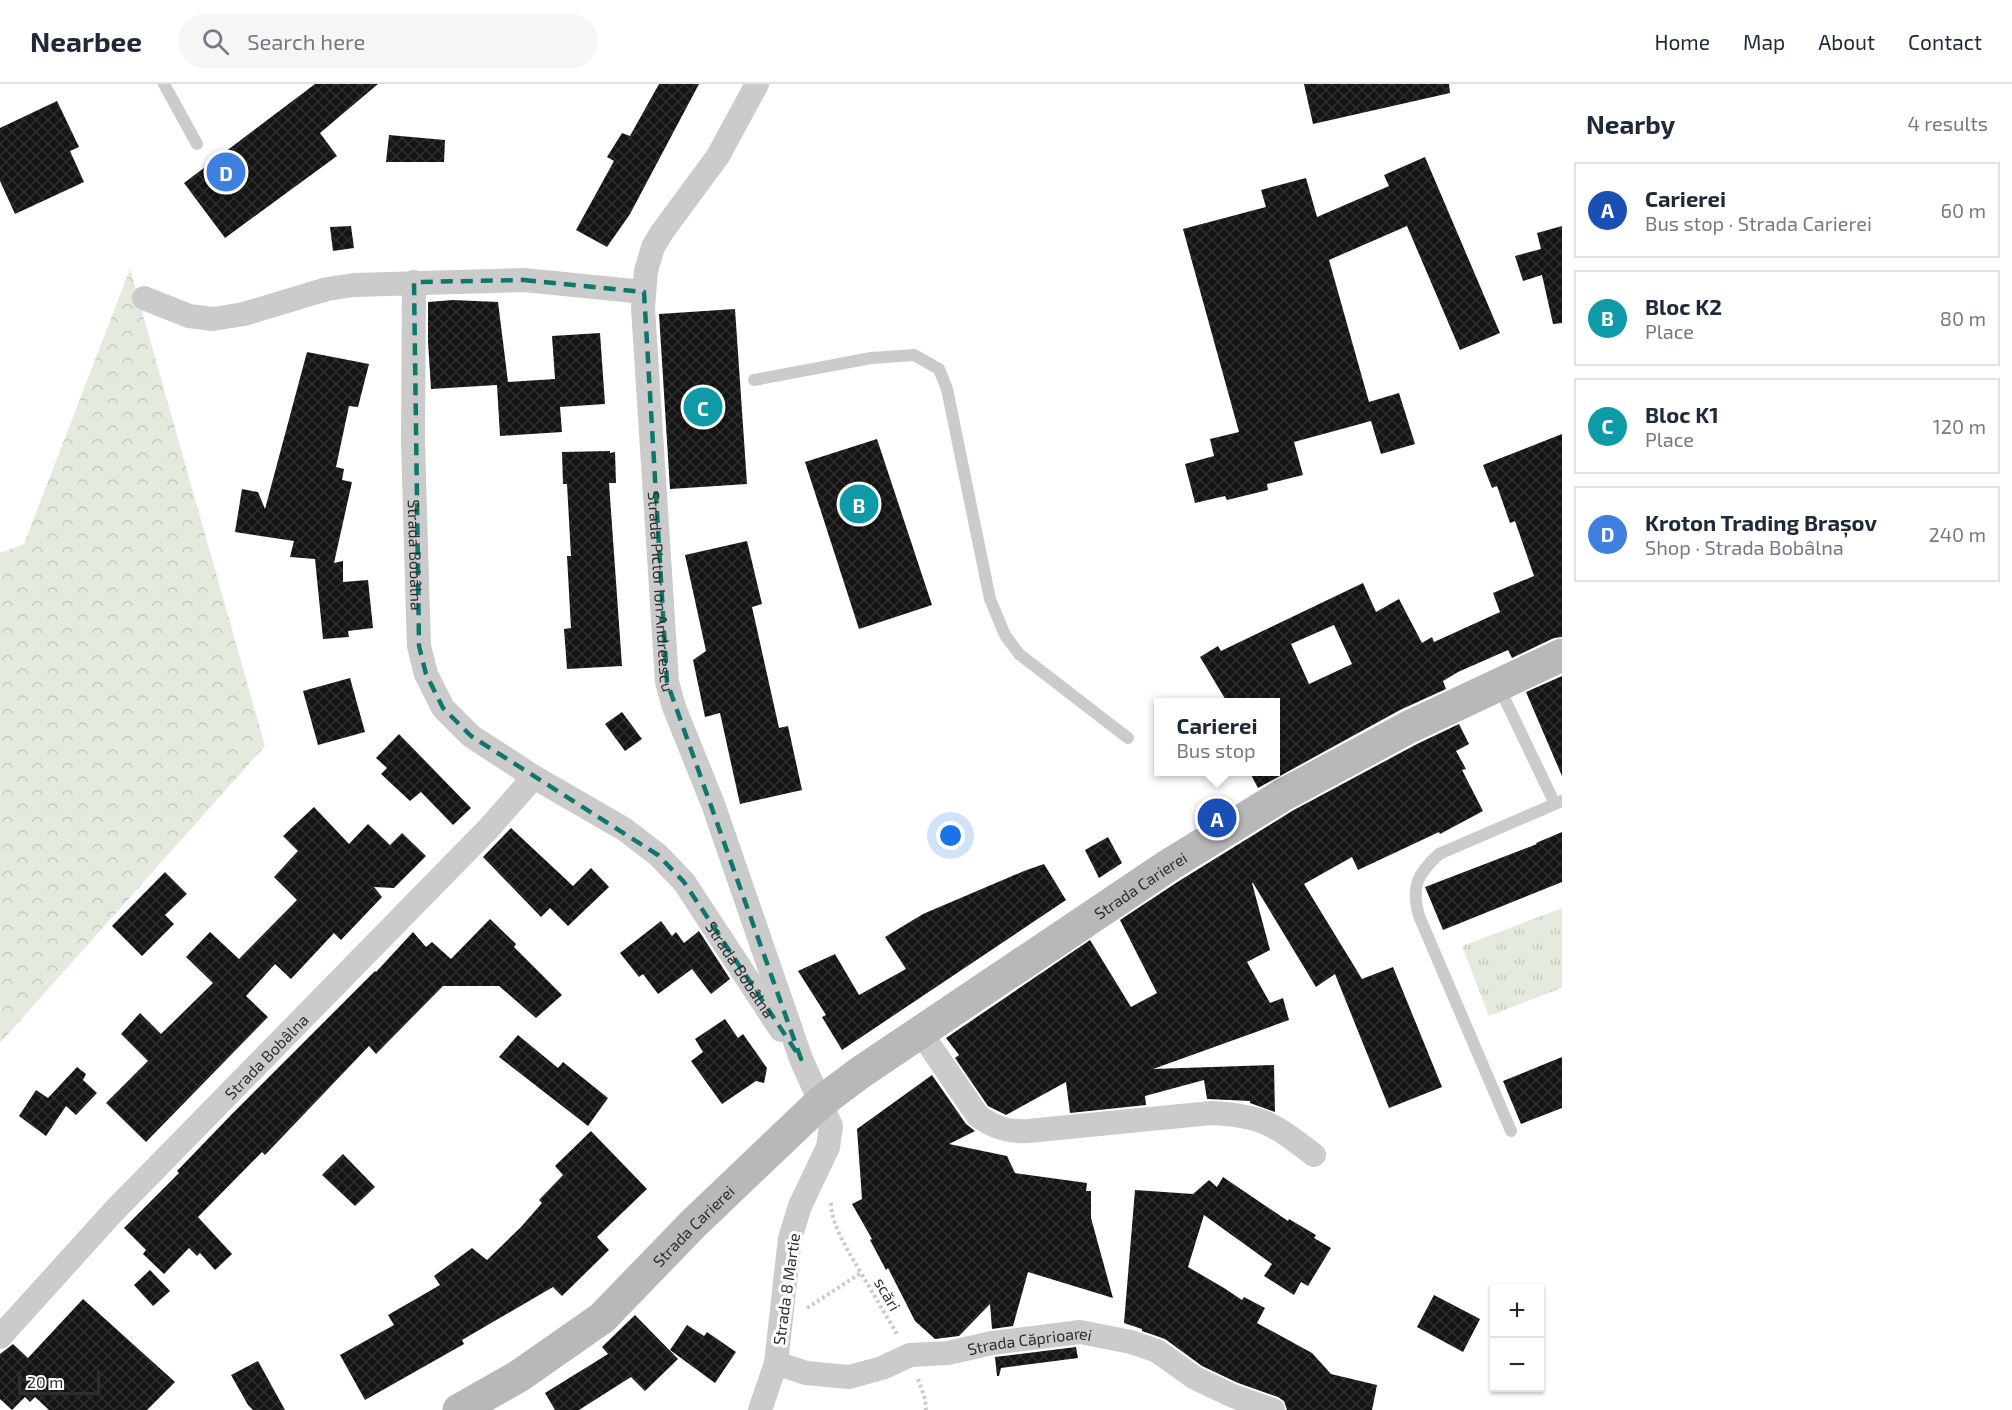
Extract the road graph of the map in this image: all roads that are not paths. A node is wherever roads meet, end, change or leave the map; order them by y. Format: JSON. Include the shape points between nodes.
{"nodes":[{"id":1,"x":164,"y":84,"type":"edge"},
{"id":2,"x":757,"y":84,"type":"edge"},
{"id":3,"x":196,"y":144,"type":"dead end"},
{"id":4,"x":414,"y":282,"type":"junction"},
{"id":5,"x":644,"y":292,"type":"junction"},
{"id":6,"x":144,"y":298,"type":"dead end"},
{"id":7,"x":754,"y":380,"type":"dead end"},
{"id":8,"x":1562,"y":655,"type":"edge"},
{"id":9,"x":1498,"y":685,"type":"junction"},
{"id":10,"x":1128,"y":738,"type":"dead end"},
{"id":11,"x":534,"y":777,"type":"junction"},
{"id":12,"x":1559,"y":802,"type":"edge"},
{"id":13,"x":921,"y":1033,"type":"junction"},
{"id":14,"x":801,"y":1059,"type":"junction"},
{"id":15,"x":821,"y":1102,"type":"junction"},
{"id":16,"x":1511,"y":1131,"type":"dead end"},
{"id":17,"x":1314,"y":1155,"type":"dead end"},
{"id":18,"x":0,"y":1337,"type":"edge"},
{"id":19,"x":776,"y":1363,"type":"junction"},
{"id":20,"x":459,"y":1410,"type":"edge"},
{"id":21,"x":760,"y":1410,"type":"edge"},
{"id":22,"x":1273,"y":1410,"type":"edge"}],
"edges":[{"from":1,"to":3,"type":"lane"},
{"from":2,"to":5,"type":"street","name":"Strada Pictor Ion Andreescu","via":[[718,156],[653,247]]},
{"from":4,"to":5,"type":"street","via":[[524,280]]},
{"from":4,"to":6,"type":"street","via":[[327,289],[244,315],[213,319],[189,316]]},
{"from":4,"to":11,"type":"street","name":"Strada Bobâlna","via":[[413,441],[419,646],[426,674],[442,708],[471,736]]},
{"from":5,"to":14,"type":"street","name":"Strada Pictor Ion Andreescu","via":[[667,682]]},
{"from":7,"to":10,"type":"lane","via":[[871,358],[914,355],[939,369],[947,389],[990,599],[1005,635],[1019,654]]},
{"from":8,"to":9,"type":"street","name":"Strada Carierei"},
{"from":9,"to":12,"type":"lane"},
{"from":9,"to":13,"type":"street","name":"Strada Carierei","via":[[1283,795],[1169,865]]},
{"from":11,"to":14,"type":"street","name":"Strada Bobâlna","via":[[624,829],[658,855],[684,882]]},
{"from":11,"to":18,"type":"street","name":"Strada Bobâlna","via":[[489,828],[113,1212]]},
{"from":12,"to":16,"type":"lane","via":[[1439,854],[1418,879],[1414,899]]},
{"from":13,"to":15,"type":"street","name":"Strada Carierei"},
{"from":13,"to":17,"type":"street","via":[[978,1116],[1004,1130],[1239,1114],[1284,1132]]},
{"from":14,"to":15,"type":"street","name":"Strada Pictor Ion Andreescu"},
{"from":15,"to":19,"type":"street","name":"Strada 8 Martie","via":[[831,1126],[828,1147],[800,1206],[790,1238]]},
{"from":15,"to":20,"type":"street","name":"Strada Carierei","via":[[693,1224],[602,1318],[519,1376]]},
{"from":19,"to":21,"type":"street","name":"Strada 8 Martie"},
{"from":19,"to":22,"type":"street","name":"Strada Căprioarei","via":[[807,1373],[849,1377],[910,1355],[948,1353],[1080,1332],[1157,1351],[1195,1378]]}]}
